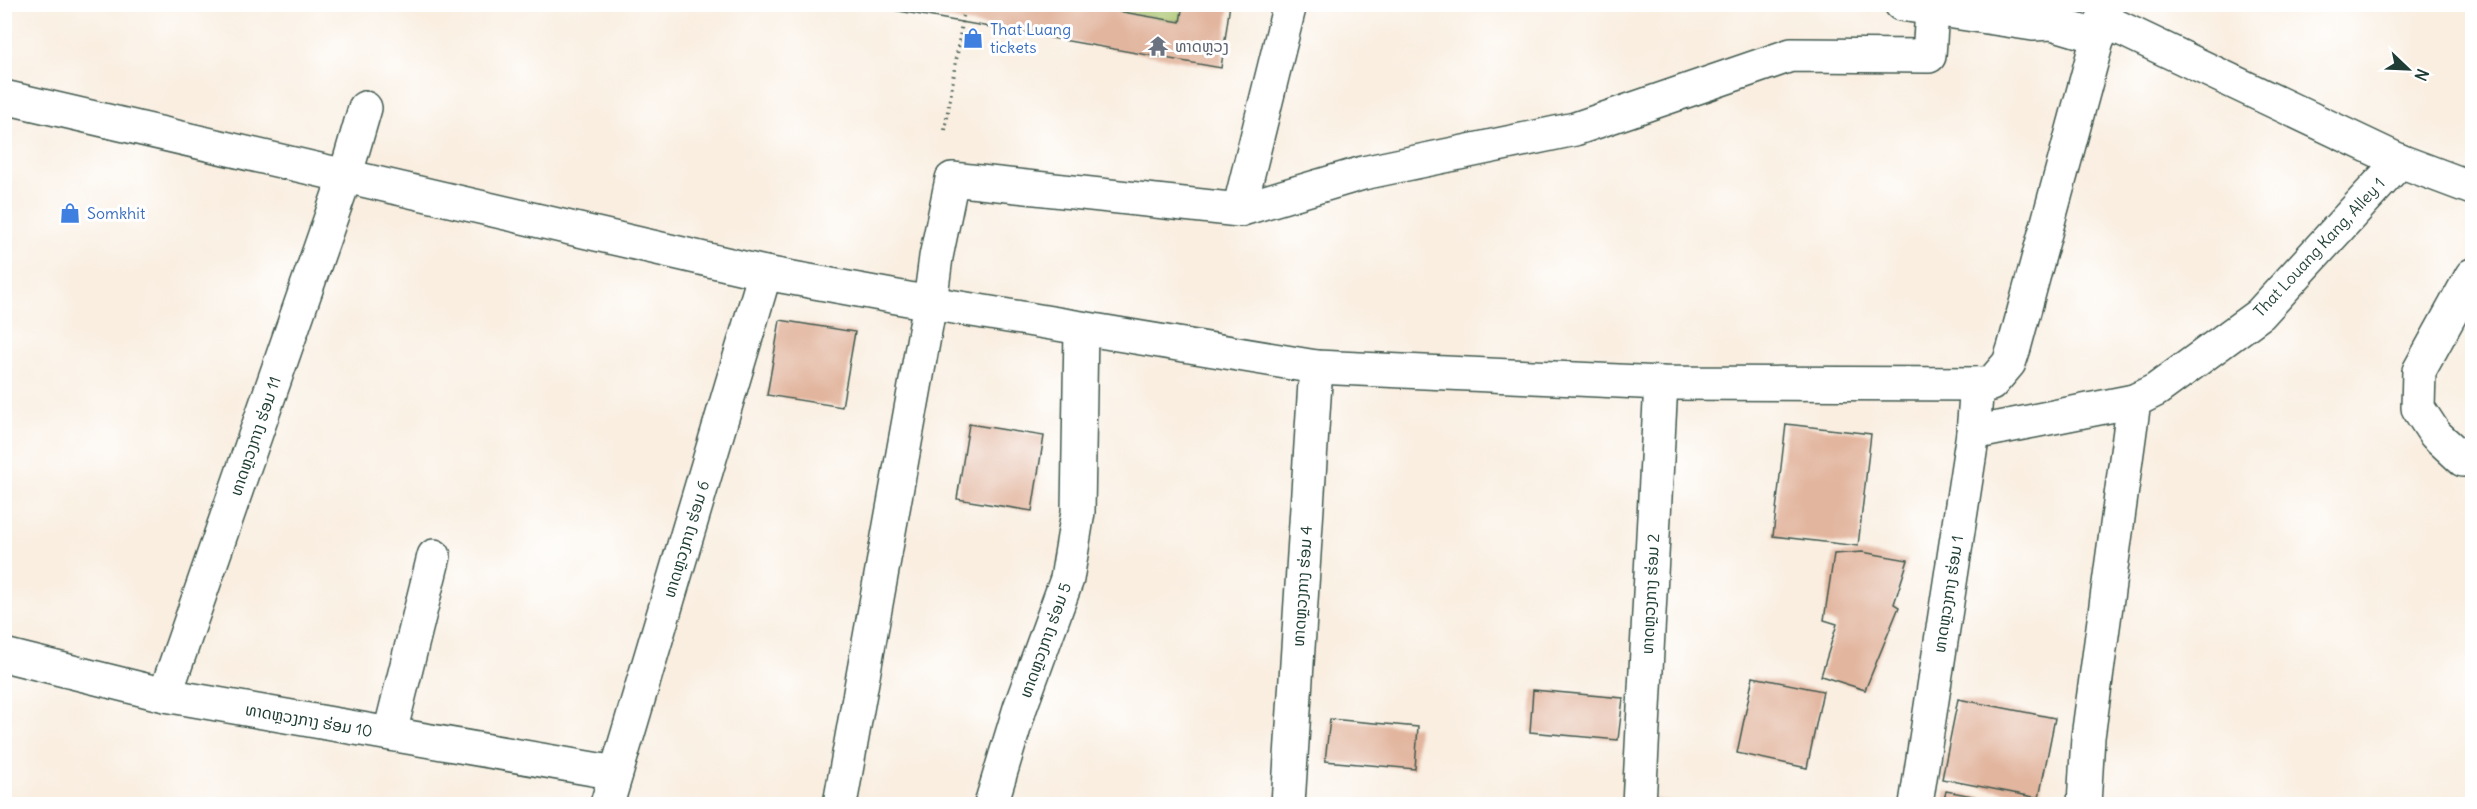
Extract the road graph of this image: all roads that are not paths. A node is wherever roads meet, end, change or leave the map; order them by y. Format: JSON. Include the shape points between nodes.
{"nodes":[{"id":1,"x":1290,"y":4,"type":"edge"},
{"id":2,"x":1917,"y":7,"type":"edge"},
{"id":3,"x":2103,"y":21,"type":"edge"},
{"id":4,"x":4,"y":96,"type":"edge"},
{"id":5,"x":365,"y":108,"type":"dead end"},
{"id":6,"x":2400,"y":161,"type":"junction"},
{"id":7,"x":345,"y":177,"type":"junction"},
{"id":8,"x":2472,"y":188,"type":"edge"},
{"id":9,"x":1239,"y":210,"type":"junction"},
{"id":10,"x":765,"y":273,"type":"junction"},
{"id":11,"x":2472,"y":275,"type":"edge"},
{"id":12,"x":930,"y":303,"type":"junction"},
{"id":13,"x":1081,"y":328,"type":"junction"},
{"id":14,"x":1316,"y":367,"type":"junction"},
{"id":15,"x":1661,"y":383,"type":"junction"},
{"id":16,"x":1977,"y":384,"type":"junction"},
{"id":17,"x":2134,"y":401,"type":"junction"},
{"id":18,"x":1973,"y":433,"type":"junction"},
{"id":19,"x":2463,"y":460,"type":"dead end"},
{"id":20,"x":434,"y":556,"type":"dead end"},
{"id":21,"x":4,"y":655,"type":"edge"},
{"id":22,"x":165,"y":695,"type":"junction"},
{"id":23,"x":390,"y":733,"type":"junction"},
{"id":24,"x":616,"y":773,"type":"junction"},
{"id":25,"x":607,"y":804,"type":"edge"},
{"id":26,"x":840,"y":804,"type":"edge"},
{"id":27,"x":991,"y":804,"type":"edge"},
{"id":28,"x":1288,"y":804,"type":"edge"},
{"id":29,"x":1639,"y":804,"type":"edge"},
{"id":30,"x":1916,"y":804,"type":"edge"},
{"id":31,"x":2084,"y":804,"type":"edge"}],
"edges":[{"from":1,"to":9,"type":"street"},
{"from":2,"to":3,"type":"street","via":[[2033,24]]},
{"from":2,"to":9,"type":"street","via":[[1929,56],[1791,55],[1575,129],[1363,173]]},
{"from":3,"to":6,"type":"street"},
{"from":3,"to":16,"type":"street","via":[[2012,356],[1991,384]]},
{"from":4,"to":7,"type":"street"},
{"from":5,"to":7,"type":"street","name":"ທາດຫຼວງກາງ ຮ່ອມ 11"},
{"from":6,"to":8,"type":"street"},
{"from":6,"to":17,"type":"street","name":"That Louang Kang, Alley 1","via":[[2260,314],[2156,390]]},
{"from":7,"to":10,"type":"street"},
{"from":7,"to":22,"type":"street","name":"ທາດຫຼວງກາງ ຮ່ອມ 11"},
{"from":9,"to":12,"type":"street","via":[[952,179]]},
{"from":10,"to":12,"type":"street"},
{"from":10,"to":24,"type":"street","name":"ທາດຫຼວງກາງ ຮ່ອມ 6"},
{"from":11,"to":19,"type":"street","via":[[2419,371],[2418,408],[2435,434]]},
{"from":12,"to":13,"type":"street"},
{"from":12,"to":26,"type":"street"},
{"from":13,"to":14,"type":"street"},
{"from":13,"to":27,"type":"street","name":"ທາດຫຼວງກາງ ຮ່ອມ 5","via":[[1077,512],[1068,579],[1020,708]]},
{"from":14,"to":15,"type":"street"},
{"from":14,"to":28,"type":"street","name":"ທາດຫຼວງກາງ ຮ່ອມ 4"},
{"from":15,"to":16,"type":"street"},
{"from":15,"to":29,"type":"street","name":"ທາດຫຼວງກາງ ຮ່ອມ 2"},
{"from":16,"to":18,"type":"street","name":"ທາດຫຼວງກາງ ຮ່ອມ 1"},
{"from":17,"to":18,"type":"street","name":"That Louang Kang, Alley 1"},
{"from":17,"to":31,"type":"street","via":[[2088,737]]},
{"from":18,"to":30,"type":"street","name":"ທາດຫຼວງກາງ ຮ່ອມ 1"},
{"from":20,"to":23,"type":"street"},
{"from":21,"to":22,"type":"street","name":"ທາດຫຼວງກາງ ຮ່ອມ 10"},
{"from":22,"to":23,"type":"street","name":"ທາດຫຼວງກາງ ຮ່ອມ 10"},
{"from":23,"to":24,"type":"street","name":"ທາດຫຼວງກາງ ຮ່ອມ 10"},
{"from":24,"to":25,"type":"street","name":"ທາດຫຼວງກາງ ຮ່ອມ 6"}]}
